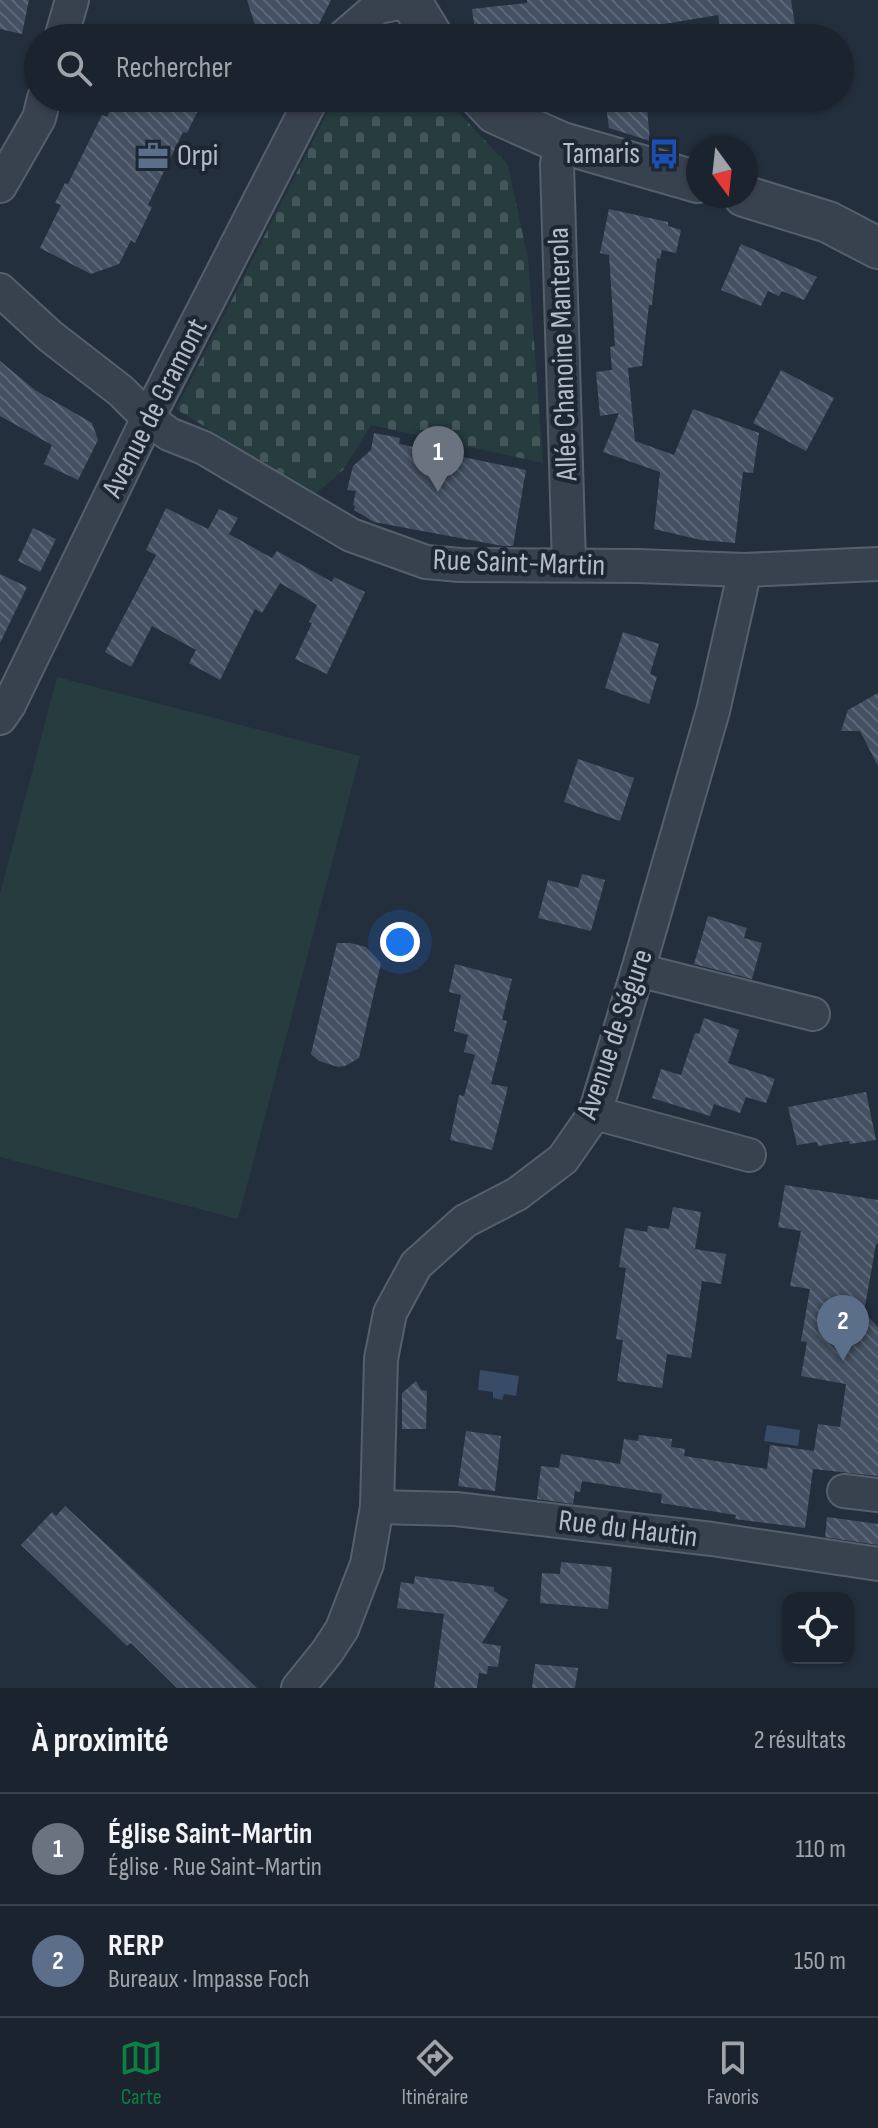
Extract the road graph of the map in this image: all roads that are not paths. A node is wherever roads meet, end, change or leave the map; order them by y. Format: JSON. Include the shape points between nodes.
{"nodes":[{"id":1,"x":72,"y":0,"type":"edge"},
{"id":2,"x":410,"y":0,"type":"edge"},
{"id":3,"x":65,"y":24,"type":"edge"},
{"id":4,"x":358,"y":24,"type":"edge"},
{"id":5,"x":425,"y":24,"type":"edge"},
{"id":6,"x":40,"y":112,"type":"edge"},
{"id":7,"x":305,"y":112,"type":"edge"},
{"id":8,"x":494,"y":112,"type":"edge"},
{"id":9,"x":562,"y":143,"type":"junction"},
{"id":10,"x":686,"y":179,"type":"edge"},
{"id":11,"x":0,"y":186,"type":"edge"},
{"id":12,"x":758,"y":200,"type":"edge"},
{"id":13,"x":878,"y":248,"type":"edge"},
{"id":14,"x":0,"y":290,"type":"edge"},
{"id":15,"x":148,"y":418,"type":"junction"},
{"id":16,"x":878,"y":564,"type":"edge"},
{"id":17,"x":569,"y":565,"type":"junction"},
{"id":18,"x":745,"y":570,"type":"junction"},
{"id":19,"x":3,"y":708,"type":"edge"},
{"id":20,"x":638,"y":970,"type":"junction"},
{"id":21,"x":813,"y":1014,"type":"dead end"},
{"id":22,"x":595,"y":1113,"type":"junction"},
{"id":23,"x":749,"y":1155,"type":"dead end"},
{"id":24,"x":844,"y":1491,"type":"dead end"},
{"id":25,"x":878,"y":1495,"type":"edge"},
{"id":26,"x":377,"y":1507,"type":"junction"},
{"id":27,"x":878,"y":1564,"type":"edge"},
{"id":28,"x":298,"y":1688,"type":"edge"}],
"edges":[{"from":1,"to":3,"type":"street"},
{"from":2,"to":4,"type":"street","via":[[378,7]]},
{"from":2,"to":5,"type":"street"},
{"from":6,"to":11,"type":"street"},
{"from":7,"to":15,"type":"street","name":"Avenue de Gramont"},
{"from":8,"to":9,"type":"street"},
{"from":9,"to":10,"type":"street"},
{"from":9,"to":17,"type":"street","name":"Allée Chanoine Manterola","via":[[557,164]]},
{"from":12,"to":13,"type":"street","via":[[828,222]]},
{"from":14,"to":15,"type":"street","name":"Rue Saint-Martin"},
{"from":15,"to":17,"type":"street","name":"Rue Saint-Martin","via":[[351,535],[426,562]]},
{"from":15,"to":19,"type":"street","name":"Avenue de Gramont"},
{"from":16,"to":18,"type":"street","name":"Rue Saint-Martin"},
{"from":17,"to":18,"type":"street","name":"Rue Saint-Martin"},
{"from":18,"to":20,"type":"street","name":"Avenue de Ségure","via":[[713,711]]},
{"from":20,"to":21,"type":"street"},
{"from":20,"to":22,"type":"street","name":"Avenue de Ségure"},
{"from":22,"to":23,"type":"street"},
{"from":22,"to":26,"type":"street","name":"Avenue de Ségure","via":[[563,1159],[517,1194],[465,1221],[416,1265],[390,1313],[381,1359]]},
{"from":24,"to":25,"type":"street"},
{"from":26,"to":27,"type":"street","name":"Rue du Hautin","via":[[456,1509]]},
{"from":26,"to":28,"type":"street","name":"Avenue de Ségure","via":[[367,1564],[342,1629]]}]}
